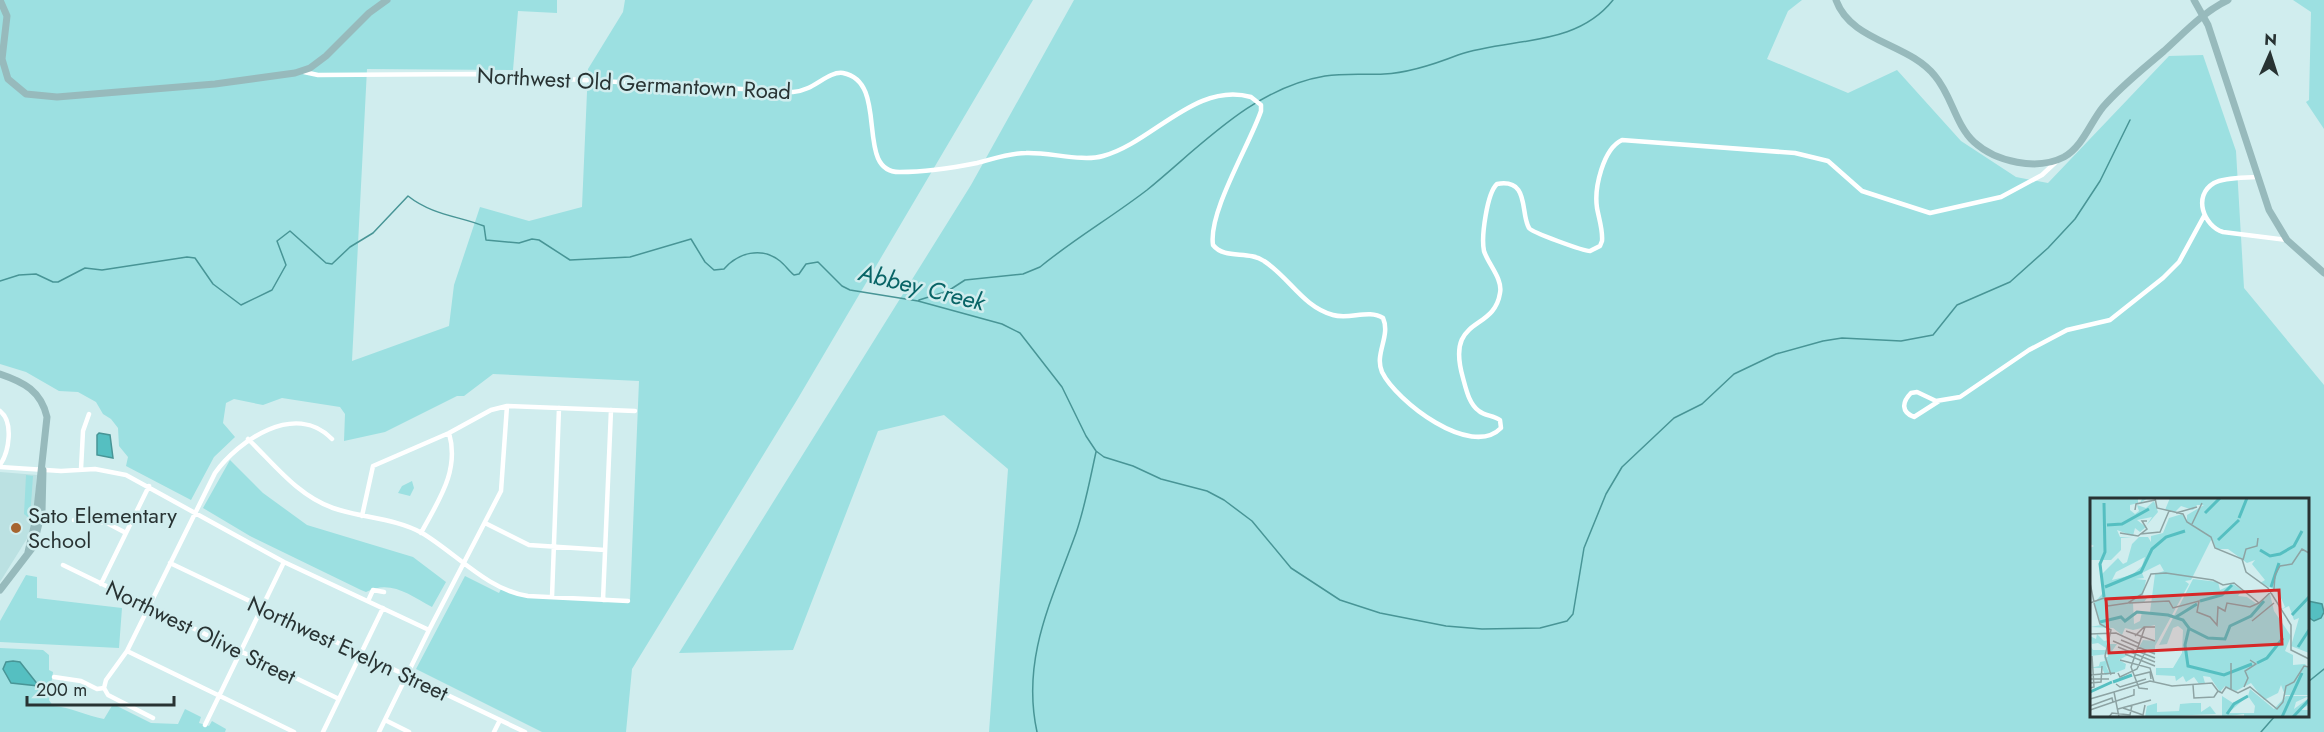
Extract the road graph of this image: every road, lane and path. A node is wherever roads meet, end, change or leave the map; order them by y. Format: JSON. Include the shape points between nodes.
{"nodes":[{"id":1,"x":0,"y":0,"type":"edge"},
{"id":2,"x":387,"y":0,"type":"edge"},
{"id":3,"x":1836,"y":0,"type":"edge"},
{"id":4,"x":2194,"y":0,"type":"edge"},
{"id":5,"x":2228,"y":0,"type":"edge"},
{"id":6,"x":2204,"y":16,"type":"junction"},
{"id":7,"x":302,"y":71,"type":"junction"},
{"id":8,"x":2059,"y":159,"type":"junction"},
{"id":9,"x":2256,"y":177,"type":"junction"},
{"id":10,"x":2204,"y":216,"type":"junction"},
{"id":11,"x":2286,"y":240,"type":"junction"},
{"id":12,"x":2324,"y":273,"type":"edge"},
{"id":13,"x":0,"y":374,"type":"edge"},
{"id":14,"x":1939,"y":401,"type":"junction"},
{"id":15,"x":507,"y":406,"type":"junction"},
{"id":16,"x":559,"y":408,"type":"junction"},
{"id":17,"x":611,"y":410,"type":"junction"},
{"id":18,"x":0,"y":411,"type":"edge"},
{"id":19,"x":635,"y":411,"type":"dead end"},
{"id":20,"x":89,"y":414,"type":"dead end"},
{"id":21,"x":449,"y":433,"type":"junction"},
{"id":22,"x":248,"y":439,"type":"junction"},
{"id":23,"x":332,"y":439,"type":"dead end"},
{"id":24,"x":6,"y":455,"type":"junction"},
{"id":25,"x":0,"y":466,"type":"edge"},
{"id":26,"x":11,"y":467,"type":"junction"},
{"id":27,"x":42,"y":469,"type":"junction"},
{"id":28,"x":81,"y":469,"type":"junction"},
{"id":29,"x":149,"y":486,"type":"junction"},
{"id":30,"x":195,"y":512,"type":"junction"},
{"id":31,"x":362,"y":516,"type":"junction"},
{"id":32,"x":74,"y":520,"type":"dead end"},
{"id":33,"x":485,"y":523,"type":"junction"},
{"id":34,"x":126,"y":533,"type":"junction"},
{"id":35,"x":421,"y":533,"type":"junction"},
{"id":36,"x":554,"y":548,"type":"junction"},
{"id":37,"x":605,"y":550,"type":"junction"},
{"id":38,"x":284,"y":562,"type":"junction"},
{"id":39,"x":170,"y":563,"type":"junction"},
{"id":40,"x":464,"y":563,"type":"junction"},
{"id":41,"x":63,"y":566,"type":"dead end"},
{"id":42,"x":101,"y":584,"type":"junction"},
{"id":43,"x":0,"y":590,"type":"edge"},
{"id":44,"x":384,"y":592,"type":"dead end"},
{"id":45,"x":552,"y":597,"type":"junction"},
{"id":46,"x":603,"y":600,"type":"junction"},
{"id":47,"x":368,"y":601,"type":"junction"},
{"id":48,"x":628,"y":601,"type":"dead end"},
{"id":49,"x":148,"y":607,"type":"junction"},
{"id":50,"x":262,"y":607,"type":"junction"},
{"id":51,"x":383,"y":608,"type":"junction"},
{"id":52,"x":429,"y":630,"type":"junction"},
{"id":53,"x":127,"y":651,"type":"junction"},
{"id":54,"x":240,"y":652,"type":"junction"},
{"id":55,"x":361,"y":653,"type":"junction"},
{"id":56,"x":407,"y":675,"type":"junction"},
{"id":57,"x":54,"y":677,"type":"dead end"},
{"id":58,"x":104,"y":688,"type":"junction"},
{"id":59,"x":219,"y":696,"type":"junction"},
{"id":60,"x":339,"y":699,"type":"junction"},
{"id":61,"x":153,"y":718,"type":"dead end"},
{"id":62,"x":385,"y":720,"type":"junction"},
{"id":63,"x":500,"y":720,"type":"junction"},
{"id":64,"x":205,"y":725,"type":"dead end"},
{"id":65,"x":294,"y":732,"type":"edge"},
{"id":66,"x":323,"y":732,"type":"edge"},
{"id":67,"x":379,"y":732,"type":"edge"},
{"id":68,"x":409,"y":732,"type":"edge"},
{"id":69,"x":494,"y":732,"type":"edge"},
{"id":70,"x":525,"y":732,"type":"edge"}],
"edges":[{"from":1,"to":7,"type":"main road","via":[[7,16],[2,51],[5,73],[29,95],[57,97],[200,85]]},
{"from":2,"to":7,"type":"main road","via":[[326,56]]},
{"from":3,"to":8,"type":"main road","via":[[1848,21],[1921,62],[1933,73],[1966,133],[1982,149],[2020,162],[2039,164]]},
{"from":4,"to":6,"type":"main road"},
{"from":5,"to":6,"type":"main road"},
{"from":6,"to":8,"type":"main road","via":[[2112,97],[2077,146]]},
{"from":6,"to":9,"type":"main road"},
{"from":7,"to":8,"type":"street","name":"Northwest Old Germantown Road","via":[[318,75],[479,74],[793,92],[811,89],[829,76],[844,74],[857,81],[867,95],[878,161],[888,171],[897,172],[948,168],[1026,153],[1101,157],[1202,102],[1223,96],[1251,97],[1261,105],[1261,111],[1227,188],[1213,231],[1213,244],[1224,252],[1264,261],[1325,312],[1344,317],[1383,318],[1386,330],[1379,362],[1385,377],[1419,413],[1466,435],[1489,434],[1501,428],[1500,420],[1482,413],[1472,403],[1458,357],[1462,337],[1488,313],[1500,294],[1484,245],[1489,200],[1497,184],[1510,185],[1523,196],[1527,222],[1533,232],[1590,252],[1602,241],[1597,199],[1606,160],[1610,149],[1622,140],[1818,157],[1862,191],[1930,213],[2001,197],[2042,175]]},
{"from":9,"to":10,"type":"street","via":[[2211,185],[2203,200]]},
{"from":9,"to":11,"type":"main road"},
{"from":10,"to":11,"type":"street","via":[[2209,225],[2223,232]]},
{"from":10,"to":14,"type":"street","via":[[2179,261],[2113,318],[2067,330],[2029,350],[1960,397]]},
{"from":11,"to":12,"type":"main road"},
{"from":13,"to":27,"type":"main road","via":[[26,385],[42,402],[47,417]]},
{"from":14,"to":14,"type":"street","via":[[1911,393],[1904,407],[1914,417]]},
{"from":15,"to":16,"type":"street"},
{"from":15,"to":21,"type":"street","via":[[491,410]]},
{"from":15,"to":33,"type":"street","via":[[501,491]]},
{"from":16,"to":17,"type":"street"},
{"from":16,"to":36,"type":"street"},
{"from":17,"to":19,"type":"street"},
{"from":17,"to":37,"type":"street"},
{"from":18,"to":24,"type":"street","via":[[8,425]]},
{"from":20,"to":28,"type":"street","via":[[83,430]]},
{"from":21,"to":31,"type":"street","via":[[373,466]]},
{"from":21,"to":35,"type":"street","via":[[452,470]]},
{"from":22,"to":23,"type":"street","via":[[261,431],[290,425],[318,429]]},
{"from":22,"to":30,"type":"street","via":[[218,468]]},
{"from":22,"to":31,"type":"street","via":[[276,470],[316,500]]},
{"from":24,"to":25,"type":"street"},
{"from":24,"to":26,"type":"street"},
{"from":25,"to":26,"type":"street"},
{"from":26,"to":27,"type":"street"},
{"from":27,"to":28,"type":"street"},
{"from":27,"to":43,"type":"main road","via":[[28,552]]},
{"from":28,"to":29,"type":"street","via":[[119,472]]},
{"from":29,"to":30,"type":"street"},
{"from":29,"to":34,"type":"street"},
{"from":30,"to":38,"type":"street"},
{"from":30,"to":39,"type":"street"},
{"from":31,"to":35,"type":"street"},
{"from":32,"to":34,"type":"street","via":[[106,523]]},
{"from":33,"to":36,"type":"street","via":[[529,545]]},
{"from":33,"to":40,"type":"street"},
{"from":34,"to":42,"type":"street"},
{"from":35,"to":40,"type":"street"},
{"from":36,"to":37,"type":"street"},
{"from":36,"to":45,"type":"street"},
{"from":37,"to":46,"type":"street"},
{"from":38,"to":47,"type":"street"},
{"from":38,"to":50,"type":"street"},
{"from":39,"to":49,"type":"street"},
{"from":39,"to":50,"type":"street","name":"Northwest Evelyn Street"},
{"from":40,"to":45,"type":"street","via":[[514,593]]},
{"from":40,"to":52,"type":"street"},
{"from":41,"to":42,"type":"street","name":"Northwest Olive Street"},
{"from":42,"to":49,"type":"street","name":"Northwest Olive Street"},
{"from":44,"to":47,"type":"street","via":[[373,590]]},
{"from":45,"to":46,"type":"street"},
{"from":46,"to":48,"type":"street"},
{"from":47,"to":51,"type":"street"},
{"from":49,"to":53,"type":"street"},
{"from":49,"to":54,"type":"street","name":"Northwest Olive Street"},
{"from":50,"to":54,"type":"street"},
{"from":50,"to":55,"type":"street","name":"Northwest Evelyn Street"},
{"from":51,"to":52,"type":"street"},
{"from":51,"to":55,"type":"street"},
{"from":52,"to":56,"type":"street"},
{"from":53,"to":58,"type":"street"},
{"from":53,"to":59,"type":"street"},
{"from":54,"to":59,"type":"street"},
{"from":54,"to":60,"type":"street","name":"Northwest Olive Street"},
{"from":55,"to":56,"type":"street","name":"Northwest Evelyn Street"},
{"from":55,"to":60,"type":"street"},
{"from":56,"to":62,"type":"street"},
{"from":56,"to":63,"type":"street","name":"Northwest Evelyn Street"},
{"from":57,"to":58,"type":"street"},
{"from":58,"to":61,"type":"street","via":[[108,695]]},
{"from":59,"to":64,"type":"street"},
{"from":59,"to":65,"type":"street"},
{"from":60,"to":66,"type":"street"},
{"from":62,"to":67,"type":"street"},
{"from":62,"to":68,"type":"street"},
{"from":63,"to":69,"type":"street"},
{"from":63,"to":70,"type":"street","name":"Northwest Evelyn Street"}]}
